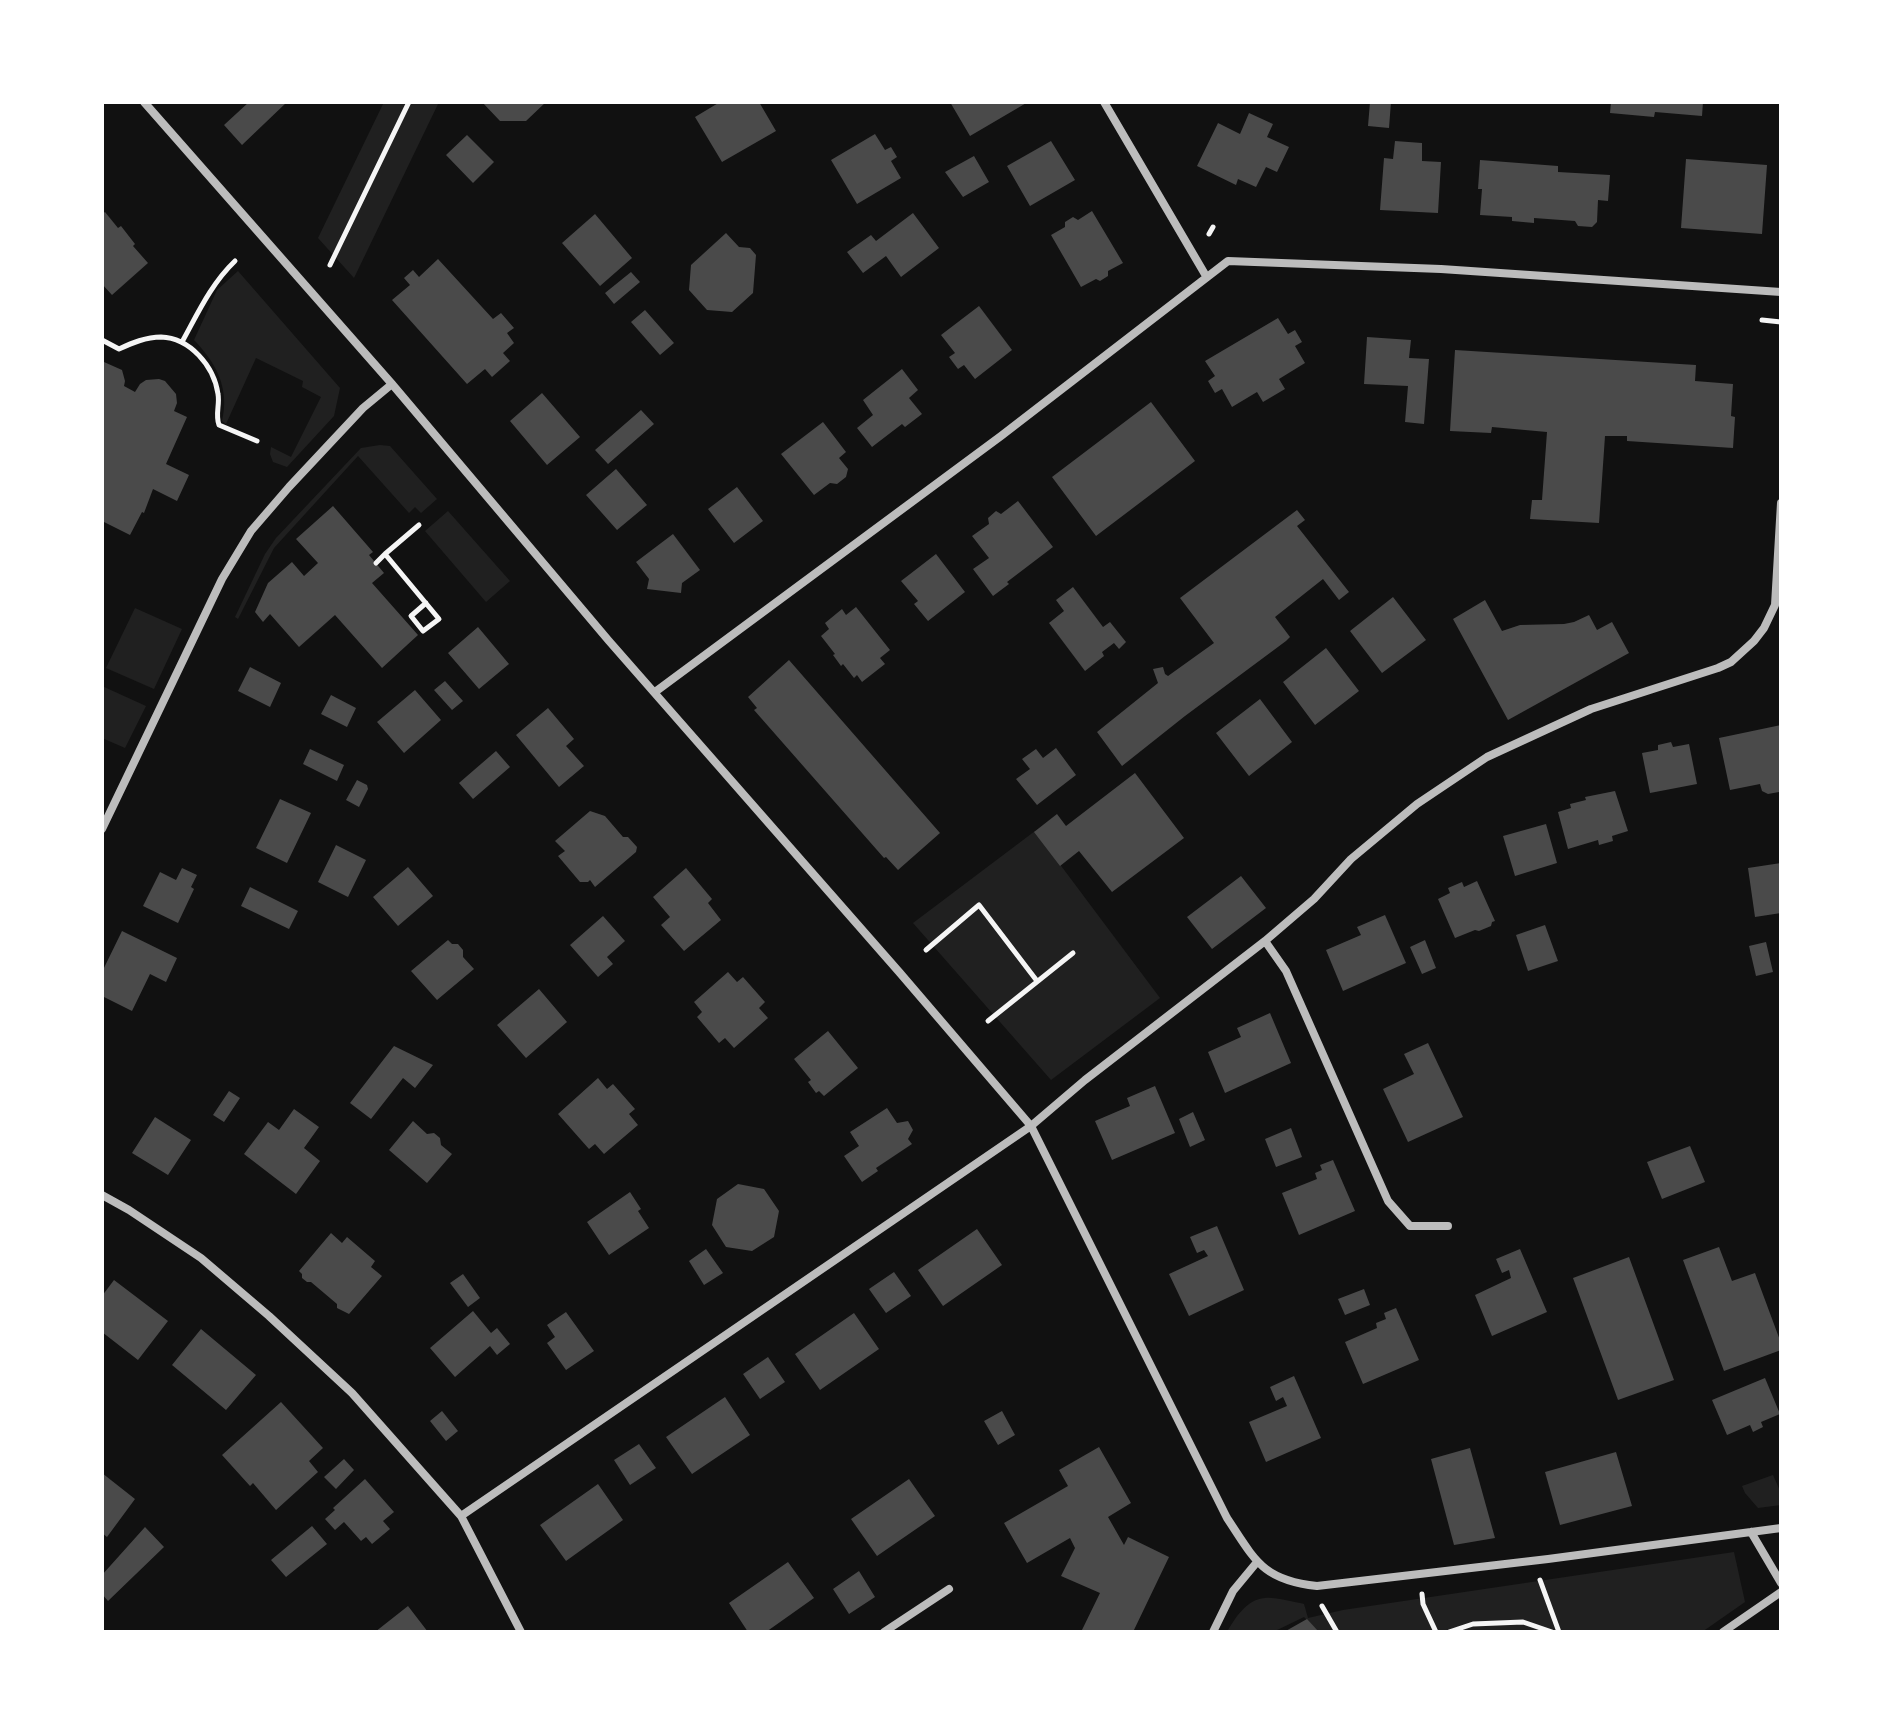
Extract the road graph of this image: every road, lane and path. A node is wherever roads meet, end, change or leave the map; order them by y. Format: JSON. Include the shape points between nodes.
{"nodes":[{"id":1,"x":144,"y":102,"type":"edge"},
{"id":2,"x":409,"y":102,"type":"edge"},
{"id":3,"x":1104,"y":102,"type":"edge"},
{"id":4,"x":1213,"y":227,"type":"dead end"},
{"id":5,"x":1209,"y":234,"type":"dead end"},
{"id":6,"x":235,"y":261,"type":"dead end"},
{"id":7,"x":330,"y":265,"type":"dead end"},
{"id":8,"x":1206,"y":276,"type":"junction"},
{"id":9,"x":1781,"y":292,"type":"edge"},
{"id":10,"x":1762,"y":320,"type":"dead end"},
{"id":11,"x":1781,"y":322,"type":"edge"},
{"id":12,"x":102,"y":340,"type":"edge"},
{"id":13,"x":182,"y":342,"type":"junction"},
{"id":14,"x":392,"y":384,"type":"junction"},
{"id":15,"x":257,"y":441,"type":"dead end"},
{"id":16,"x":1781,"y":503,"type":"edge"},
{"id":17,"x":419,"y":525,"type":"dead end"},
{"id":18,"x":385,"y":554,"type":"junction"},
{"id":19,"x":376,"y":563,"type":"dead end"},
{"id":20,"x":426,"y":603,"type":"junction"},
{"id":21,"x":655,"y":692,"type":"junction"},
{"id":22,"x":102,"y":829,"type":"edge"},
{"id":23,"x":1265,"y":941,"type":"junction"},
{"id":24,"x":926,"y":950,"type":"dead end"},
{"id":25,"x":1073,"y":953,"type":"dead end"},
{"id":26,"x":1037,"y":981,"type":"junction"},
{"id":27,"x":988,"y":1021,"type":"dead end"},
{"id":28,"x":1031,"y":1126,"type":"junction"},
{"id":29,"x":102,"y":1195,"type":"edge"},
{"id":30,"x":1448,"y":1226,"type":"dead end"},
{"id":31,"x":461,"y":1516,"type":"junction"},
{"id":32,"x":1781,"y":1528,"type":"edge"},
{"id":33,"x":1751,"y":1532,"type":"junction"},
{"id":34,"x":1257,"y":1562,"type":"junction"},
{"id":35,"x":1538,"y":1575,"type":"dead end"},
{"id":36,"x":1781,"y":1583,"type":"edge"},
{"id":37,"x":949,"y":1589,"type":"dead end"},
{"id":38,"x":1781,"y":1592,"type":"edge"},
{"id":39,"x":1422,"y":1594,"type":"dead end"},
{"id":40,"x":1321,"y":1605,"type":"dead end"},
{"id":41,"x":521,"y":1632,"type":"edge"},
{"id":42,"x":884,"y":1632,"type":"edge"},
{"id":43,"x":1213,"y":1632,"type":"edge"},
{"id":44,"x":1337,"y":1632,"type":"edge"},
{"id":45,"x":1436,"y":1632,"type":"edge"},
{"id":46,"x":1449,"y":1632,"type":"edge"},
{"id":47,"x":1552,"y":1632,"type":"edge"},
{"id":48,"x":1559,"y":1632,"type":"edge"},
{"id":49,"x":1723,"y":1632,"type":"edge"}],
"edges":[{"from":1,"to":14,"type":"street"},
{"from":2,"to":7,"type":"path"},
{"from":3,"to":8,"type":"street"},
{"from":4,"to":5,"type":"path"},
{"from":6,"to":13,"type":"path","via":[[210,289]]},
{"from":8,"to":9,"type":"street","via":[[1228,261]]},
{"from":8,"to":21,"type":"street","via":[[1001,436]]},
{"from":10,"to":11,"type":"path"},
{"from":12,"to":13,"type":"path","via":[[119,349],[161,337]]},
{"from":13,"to":15,"type":"path","via":[[210,369],[219,395],[219,425]]},
{"from":14,"to":21,"type":"street"},
{"from":14,"to":22,"type":"street","via":[[363,408],[251,531],[222,579]]},
{"from":16,"to":23,"type":"street","via":[[1775,605],[1744,652],[1718,668],[1591,709],[1487,757],[1406,813]]},
{"from":17,"to":18,"type":"path"},
{"from":18,"to":19,"type":"path"},
{"from":18,"to":20,"type":"path"},
{"from":20,"to":20,"type":"path","via":[[439,619],[423,631],[411,616]]},
{"from":21,"to":28,"type":"street"},
{"from":23,"to":28,"type":"street"},
{"from":23,"to":30,"type":"street","via":[[1286,971],[1388,1201],[1410,1226]]},
{"from":24,"to":26,"type":"path","via":[[979,905]]},
{"from":25,"to":26,"type":"path"},
{"from":26,"to":27,"type":"path"},
{"from":28,"to":31,"type":"street"},
{"from":28,"to":34,"type":"street","via":[[1220,1504]]},
{"from":29,"to":31,"type":"street","via":[[201,1258],[269,1316],[352,1393]]},
{"from":31,"to":41,"type":"street"},
{"from":32,"to":33,"type":"street"},
{"from":33,"to":34,"type":"street","via":[[1317,1586],[1294,1584]]},
{"from":33,"to":36,"type":"street"},
{"from":34,"to":43,"type":"street","via":[[1233,1591]]},
{"from":35,"to":48,"type":"path"},
{"from":37,"to":42,"type":"street"},
{"from":38,"to":49,"type":"street"},
{"from":39,"to":45,"type":"path"},
{"from":40,"to":44,"type":"path"},
{"from":46,"to":47,"type":"path","via":[[1473,1624],[1523,1622]]}]}
